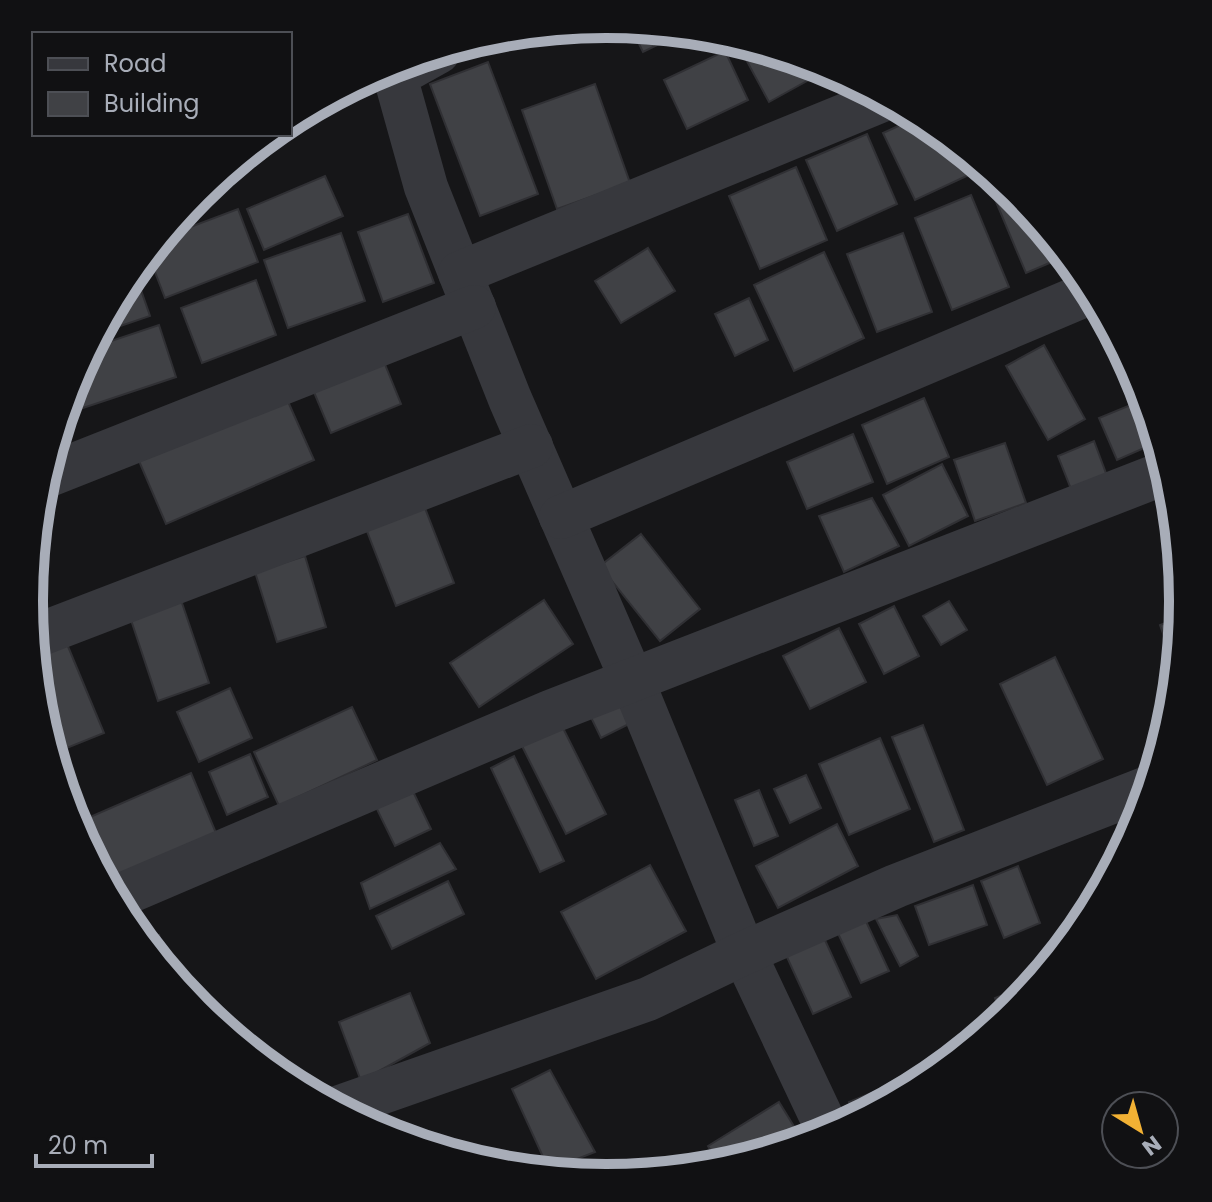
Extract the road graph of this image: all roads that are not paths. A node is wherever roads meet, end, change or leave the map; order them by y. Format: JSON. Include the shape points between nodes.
{"nodes":[{"id":1,"x":396,"y":79,"type":"edge"},
{"id":2,"x":872,"y":105,"type":"edge"},
{"id":3,"x":467,"y":290,"type":"junction"},
{"id":4,"x":1080,"y":297,"type":"edge"},
{"id":5,"x":531,"y":446,"type":"junction"},
{"id":6,"x":59,"y":471,"type":"edge"},
{"id":7,"x":1155,"y":477,"type":"edge"},
{"id":8,"x":561,"y":517,"type":"junction"},
{"id":9,"x":44,"y":633,"type":"edge"},
{"id":10,"x":632,"y":680,"type":"junction"},
{"id":11,"x":1135,"y":793,"type":"edge"},
{"id":12,"x":125,"y":893,"type":"edge"},
{"id":13,"x":744,"y":953,"type":"junction"},
{"id":14,"x":351,"y":1103,"type":"edge"},
{"id":15,"x":823,"y":1120,"type":"edge"}],
"edges":[{"from":1,"to":3,"type":"street","via":[[426,187]]},
{"from":2,"to":3,"type":"street"},
{"from":3,"to":5,"type":"street"},
{"from":3,"to":6,"type":"street"},
{"from":4,"to":8,"type":"street"},
{"from":5,"to":8,"type":"street"},
{"from":5,"to":9,"type":"street"},
{"from":7,"to":10,"type":"street"},
{"from":8,"to":10,"type":"street"},
{"from":10,"to":12,"type":"street"},
{"from":10,"to":13,"type":"street"},
{"from":11,"to":13,"type":"street","via":[[896,886]]},
{"from":13,"to":14,"type":"street","via":[[648,999]]},
{"from":13,"to":15,"type":"street"}]}
